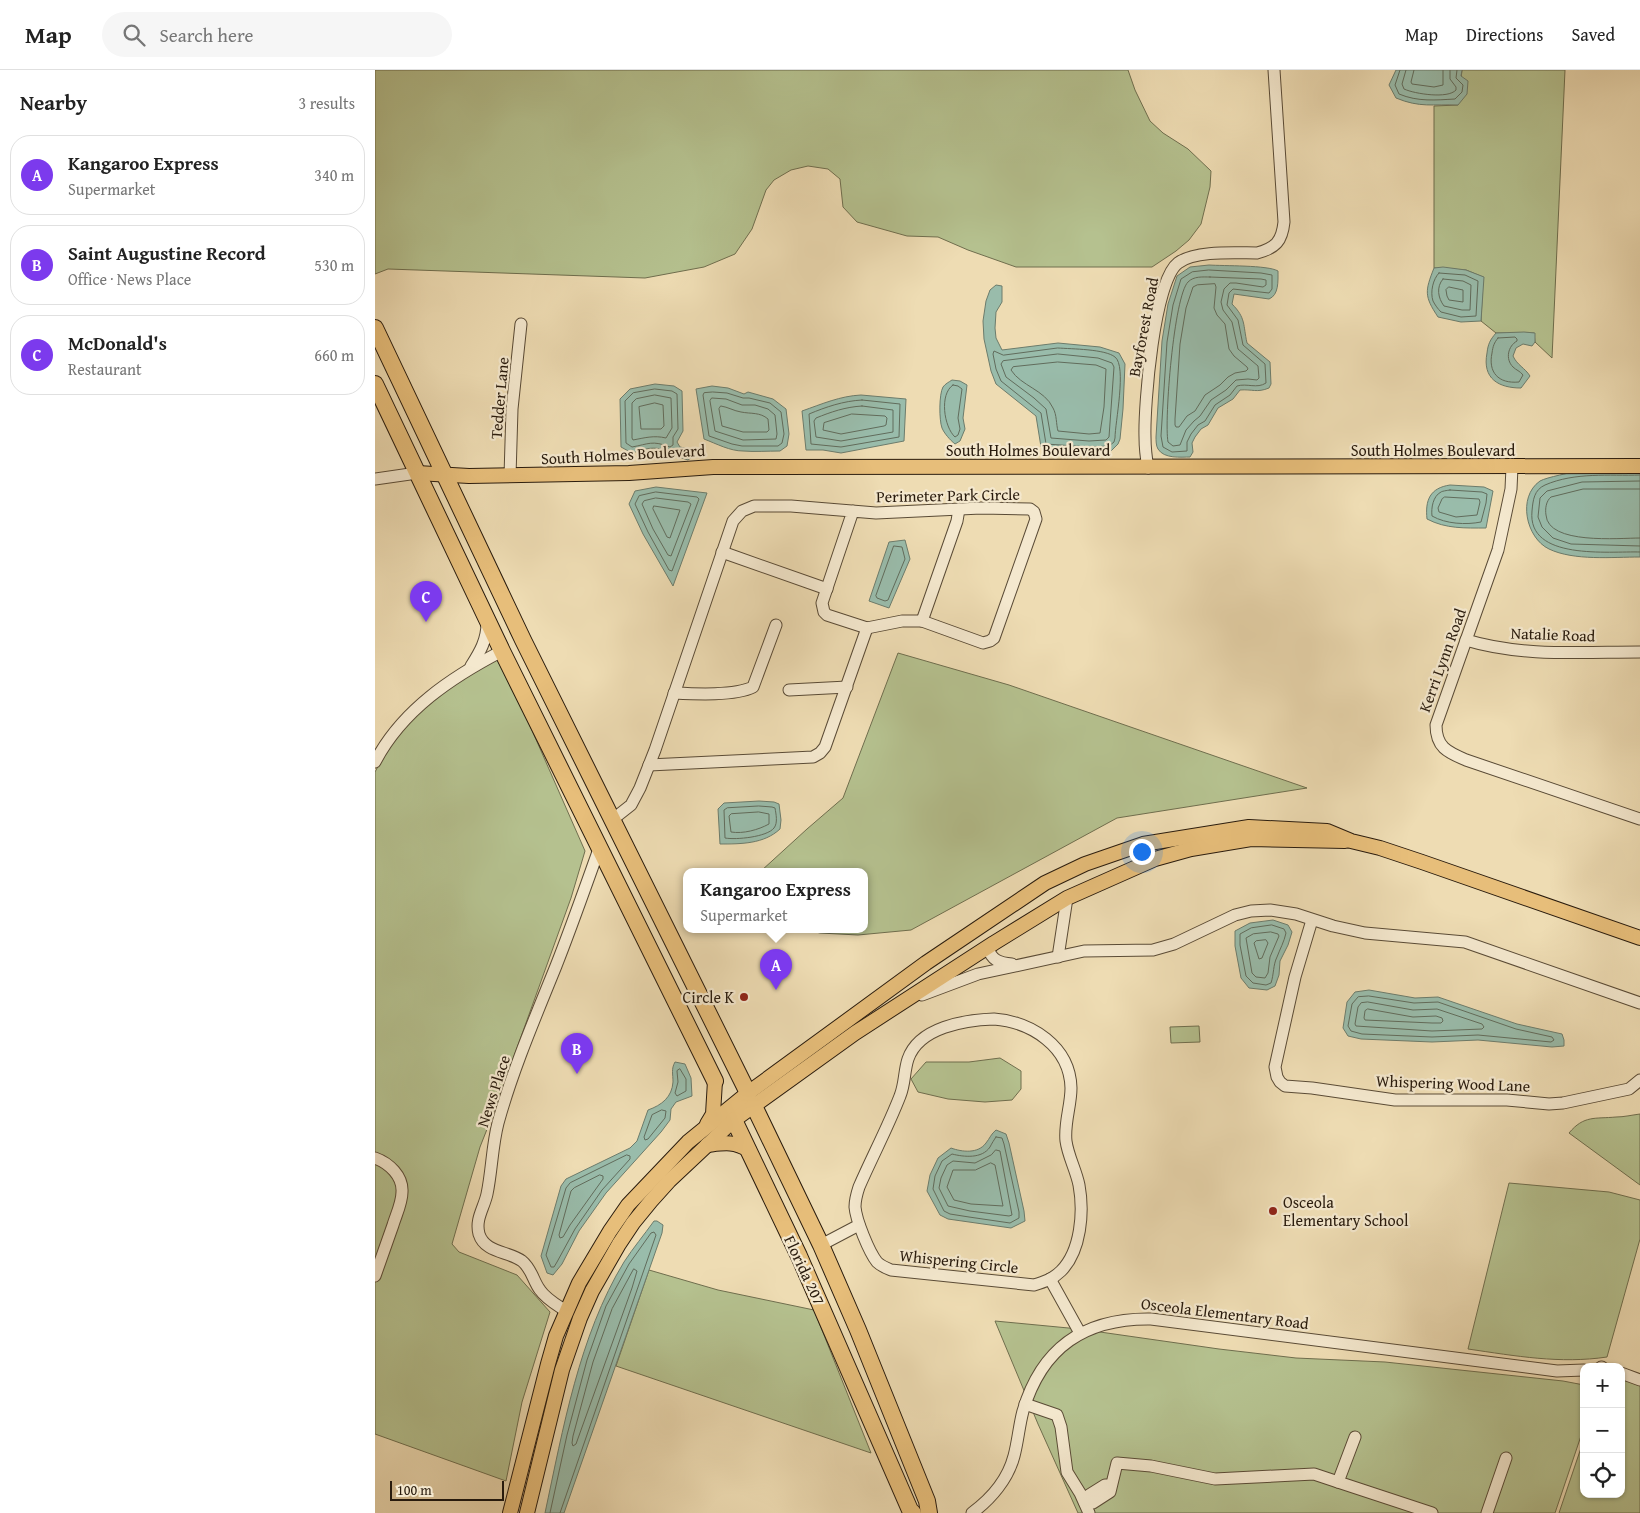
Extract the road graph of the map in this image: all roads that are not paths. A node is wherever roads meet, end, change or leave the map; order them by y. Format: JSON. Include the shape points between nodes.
{"nodes":[{"id":1,"x":1273,"y":70,"type":"edge"},
{"id":2,"x":521,"y":324,"type":"dead end"},
{"id":3,"x":375,"y":328,"type":"edge"},
{"id":4,"x":375,"y":384,"type":"edge"},
{"id":5,"x":1640,"y":466,"type":"edge"},
{"id":6,"x":1512,"y":467,"type":"junction"},
{"id":7,"x":1148,"y":468,"type":"junction"},
{"id":8,"x":417,"y":473,"type":"junction"},
{"id":9,"x":444,"y":476,"type":"junction"},
{"id":10,"x":510,"y":476,"type":"junction"},
{"id":11,"x":375,"y":480,"type":"edge"},
{"id":12,"x":959,"y":509,"type":"junction"},
{"id":13,"x":853,"y":511,"type":"junction"},
{"id":14,"x":722,"y":552,"type":"junction"},
{"id":15,"x":827,"y":589,"type":"junction"},
{"id":16,"x":487,"y":619,"type":"junction"},
{"id":17,"x":923,"y":621,"type":"junction"},
{"id":18,"x":776,"y":625,"type":"dead end"},
{"id":19,"x":867,"y":628,"type":"junction"},
{"id":20,"x":523,"y":640,"type":"junction"},
{"id":21,"x":1466,"y":640,"type":"junction"},
{"id":22,"x":502,"y":650,"type":"junction"},
{"id":23,"x":1640,"y":652,"type":"edge"},
{"id":24,"x":469,"y":668,"type":"junction"},
{"id":25,"x":545,"y":683,"type":"junction"},
{"id":26,"x":847,"y":687,"type":"junction"},
{"id":27,"x":789,"y":690,"type":"dead end"},
{"id":28,"x":674,"y":693,"type":"junction"},
{"id":29,"x":375,"y":762,"type":"edge"},
{"id":30,"x":649,"y":765,"type":"junction"},
{"id":31,"x":1640,"y":819,"type":"edge"},
{"id":32,"x":612,"y":820,"type":"junction"},
{"id":33,"x":1351,"y":841,"type":"junction"},
{"id":34,"x":599,"y":849,"type":"junction"},
{"id":35,"x":1062,"y":875,"type":"junction"},
{"id":36,"x":1067,"y":898,"type":"junction"},
{"id":37,"x":1311,"y":920,"type":"junction"},
{"id":38,"x":1640,"y":938,"type":"edge"},
{"id":39,"x":988,"y":947,"type":"junction"},
{"id":40,"x":1059,"y":957,"type":"junction"},
{"id":41,"x":1018,"y":965,"type":"junction"},
{"id":42,"x":1640,"y":1003,"type":"edge"},
{"id":43,"x":898,"y":1005,"type":"junction"},
{"id":44,"x":1640,"y":1080,"type":"edge"},
{"id":45,"x":715,"y":1081,"type":"junction"},
{"id":46,"x":751,"y":1099,"type":"junction"},
{"id":47,"x":731,"y":1114,"type":"junction"},
{"id":48,"x":707,"y":1125,"type":"junction"},
{"id":49,"x":707,"y":1145,"type":"junction"},
{"id":50,"x":749,"y":1150,"type":"junction"},
{"id":51,"x":375,"y":1158,"type":"edge"},
{"id":52,"x":859,"y":1225,"type":"junction"},
{"id":53,"x":821,"y":1245,"type":"junction"},
{"id":54,"x":376,"y":1273,"type":"edge"},
{"id":55,"x":1050,"y":1279,"type":"junction"},
{"id":56,"x":566,"y":1311,"type":"junction"},
{"id":57,"x":1080,"y":1333,"type":"junction"},
{"id":58,"x":1580,"y":1370,"type":"edge"},
{"id":59,"x":1625,"y":1374,"type":"edge"},
{"id":60,"x":560,"y":1379,"type":"junction"},
{"id":61,"x":1640,"y":1380,"type":"edge"},
{"id":62,"x":1025,"y":1404,"type":"junction"},
{"id":63,"x":1355,"y":1437,"type":"dead end"},
{"id":64,"x":1506,"y":1458,"type":"dead end"},
{"id":65,"x":1338,"y":1482,"type":"junction"},
{"id":66,"x":1087,"y":1506,"type":"edge"},
{"id":67,"x":510,"y":1513,"type":"edge"},
{"id":68,"x":527,"y":1513,"type":"edge"},
{"id":69,"x":913,"y":1513,"type":"edge"},
{"id":70,"x":929,"y":1513,"type":"edge"},
{"id":71,"x":972,"y":1513,"type":"edge"},
{"id":72,"x":1432,"y":1513,"type":"edge"},
{"id":73,"x":1487,"y":1513,"type":"edge"}],
"edges":[{"from":1,"to":7,"type":"street","name":"Bayforest Road","via":[[1283,230],[1276,244],[1265,251],[1190,257],[1178,263],[1169,274],[1149,373],[1145,436]]},
{"from":2,"to":10,"type":"street","name":"Tedder Lane","via":[[512,409]]},
{"from":3,"to":9,"type":"highway"},
{"from":4,"to":8,"type":"highway"},
{"from":5,"to":6,"type":"main road","name":"South Holmes Boulevard"},
{"from":6,"to":7,"type":"main road","name":"South Holmes Boulevard"},
{"from":6,"to":21,"type":"street","name":"Kerri Lynn Road","via":[[1511,489],[1498,550]]},
{"from":7,"to":10,"type":"main road","name":"South Holmes Boulevard","via":[[713,467]]},
{"from":8,"to":9,"type":"main road","name":"South Holmes Boulevard"},
{"from":8,"to":11,"type":"street"},
{"from":8,"to":16,"type":"highway"},
{"from":9,"to":10,"type":"main road","name":"South Holmes Boulevard"},
{"from":9,"to":20,"type":"highway"},
{"from":12,"to":13,"type":"street","name":"Perimeter Park Circle","via":[[890,513]]},
{"from":12,"to":17,"type":"street"},
{"from":12,"to":17,"type":"street","name":"Perimeter Park Circle","via":[[1030,509],[1036,519],[994,638],[983,643]]},
{"from":13,"to":14,"type":"street","name":"Perimeter Park Circle","via":[[754,506],[737,515]]},
{"from":13,"to":15,"type":"street"},
{"from":14,"to":15,"type":"street"},
{"from":14,"to":28,"type":"street","name":"Perimeter Park Circle"},
{"from":15,"to":19,"type":"street","via":[[822,603],[827,615]]},
{"from":16,"to":20,"type":"highway","via":[[497,623],[508,639]]},
{"from":16,"to":22,"type":"highway"},
{"from":16,"to":24,"type":"street","via":[[487,636]]},
{"from":17,"to":19,"type":"street","name":"Perimeter Park Circle","via":[[902,621]]},
{"from":18,"to":28,"type":"street","via":[[753,687],[697,694]]},
{"from":19,"to":26,"type":"street"},
{"from":20,"to":25,"type":"highway"},
{"from":21,"to":23,"type":"street","name":"Natalie Road","via":[[1527,651]]},
{"from":21,"to":31,"type":"street","name":"Kerri Lynn Road","via":[[1436,725],[1441,745],[1466,760]]},
{"from":22,"to":24,"type":"street"},
{"from":22,"to":25,"type":"highway","via":[[511,650],[525,657],[535,676]]},
{"from":22,"to":34,"type":"highway"},
{"from":24,"to":29,"type":"street","via":[[433,692],[396,731]]},
{"from":25,"to":32,"type":"highway"},
{"from":26,"to":27,"type":"street"},
{"from":26,"to":30,"type":"street","via":[[825,747],[813,757]]},
{"from":28,"to":30,"type":"street","name":"Perimeter Park Circle"},
{"from":30,"to":32,"type":"street","name":"Perimeter Park Circle","via":[[635,800]]},
{"from":32,"to":46,"type":"highway"},
{"from":33,"to":35,"type":"main road","via":[[1327,831],[1249,827],[1143,844]]},
{"from":33,"to":36,"type":"main road","via":[[1251,839],[1191,849],[1155,859]]},
{"from":33,"to":38,"type":"main road","via":[[1405,856]]},
{"from":34,"to":45,"type":"highway"},
{"from":34,"to":56,"type":"street","name":"News Place","via":[[504,1104],[492,1149],[487,1196],[478,1223],[484,1242],[521,1260],[539,1290]]},
{"from":35,"to":36,"type":"main road","via":[[1069,884]]},
{"from":35,"to":46,"type":"main road","via":[[1045,883],[926,963]]},
{"from":36,"to":39,"type":"main road"},
{"from":36,"to":40,"type":"street"},
{"from":37,"to":40,"type":"street","via":[[1270,910],[1251,911],[1153,950],[1084,951]]},
{"from":37,"to":42,"type":"street","via":[[1365,934],[1465,942]]},
{"from":37,"to":44,"type":"street","name":"Whispering Wood Lane","via":[[1275,1067],[1279,1082],[1285,1086],[1395,1100],[1498,1100],[1549,1104],[1629,1088]]},
{"from":39,"to":41,"type":"street","via":[[990,954],[1000,963]]},
{"from":39,"to":43,"type":"main road"},
{"from":40,"to":41,"type":"street"},
{"from":41,"to":43,"type":"street","via":[[971,976]]},
{"from":43,"to":46,"type":"main road"},
{"from":45,"to":47,"type":"main road"},
{"from":45,"to":48,"type":"main road","via":[[713,1114]]},
{"from":46,"to":47,"type":"main road"},
{"from":46,"to":53,"type":"highway"},
{"from":47,"to":48,"type":"main road"},
{"from":47,"to":49,"type":"main road"},
{"from":47,"to":50,"type":"highway","name":"Florida 207"},
{"from":48,"to":56,"type":"main road","via":[[628,1205],[594,1257]]},
{"from":49,"to":50,"type":"main road","via":[[731,1143]]},
{"from":49,"to":60,"type":"main road","via":[[651,1201],[619,1244],[580,1318]]},
{"from":50,"to":69,"type":"highway","name":"Florida 207"},
{"from":51,"to":54,"type":"street","via":[[395,1171],[402,1192]]},
{"from":52,"to":53,"type":"street"},
{"from":52,"to":55,"type":"street","name":"Whispering Circle","via":[[874,1257],[884,1268],[891,1270],[1024,1285]]},
{"from":52,"to":55,"type":"street","name":"Whispering Circle","via":[[855,1205],[859,1187],[901,1095],[907,1060],[915,1046],[939,1030],[959,1022],[994,1019],[1018,1023],[1038,1033],[1056,1048],[1070,1078],[1065,1131],[1079,1186],[1081,1215],[1072,1254],[1061,1272]]},
{"from":53,"to":70,"type":"highway","via":[[893,1413]]},
{"from":55,"to":57,"type":"street"},
{"from":56,"to":60,"type":"main road","via":[[572,1319],[556,1372]]},
{"from":56,"to":67,"type":"main road","via":[[548,1364]]},
{"from":57,"to":58,"type":"street","name":"Osceola Elementary Road","via":[[1120,1320],[1151,1318],[1547,1370]]},
{"from":57,"to":62,"type":"street","name":"Osceola Elementary Road","via":[[1047,1362],[1032,1385]]},
{"from":59,"to":61,"type":"street"},
{"from":60,"to":68,"type":"main road"},
{"from":62,"to":66,"type":"street","via":[[1057,1415],[1067,1472]]},
{"from":62,"to":71,"type":"street","name":"Osceola Elementary Road","via":[[1008,1471],[996,1490]]},
{"from":63,"to":65,"type":"street"},
{"from":64,"to":73,"type":"street"},
{"from":65,"to":66,"type":"street","via":[[1313,1474],[1215,1479],[1117,1462],[1111,1485],[1089,1495]]},
{"from":65,"to":72,"type":"street"}]}
